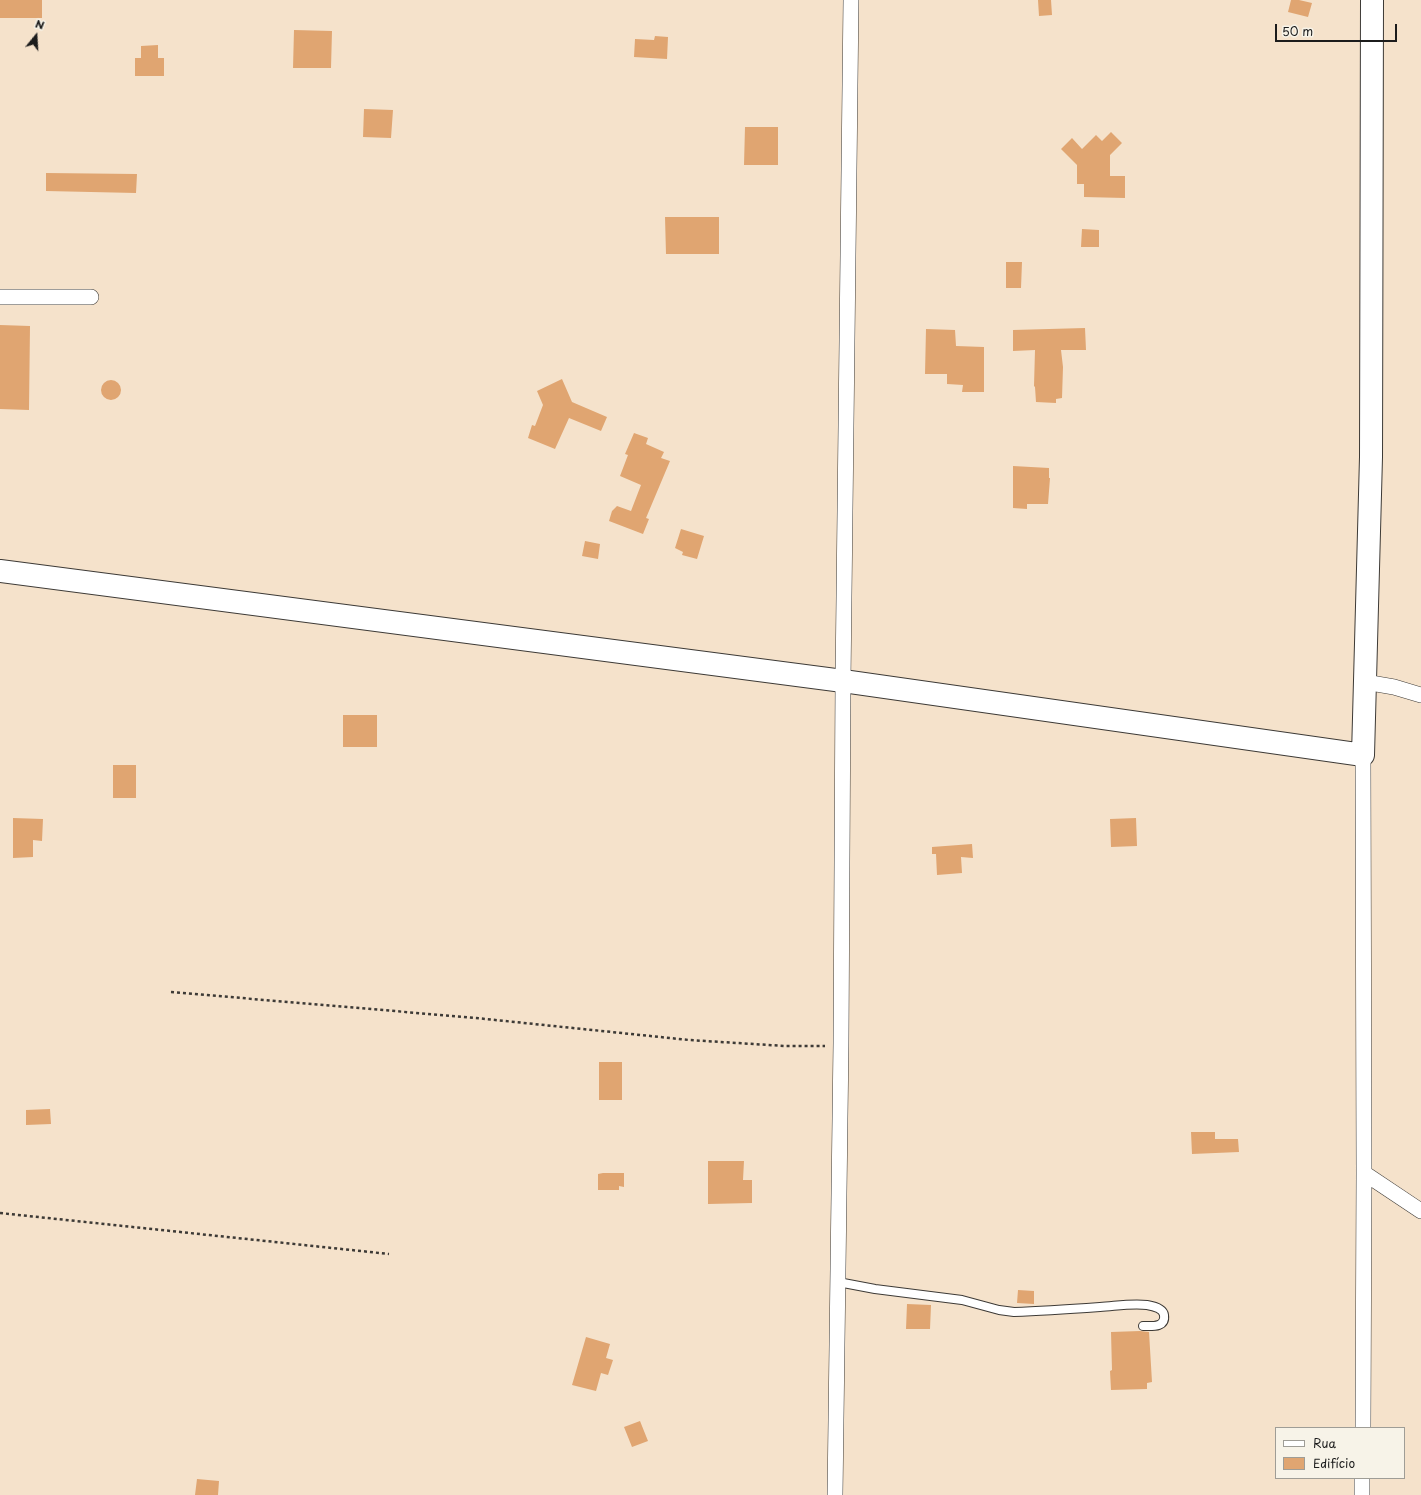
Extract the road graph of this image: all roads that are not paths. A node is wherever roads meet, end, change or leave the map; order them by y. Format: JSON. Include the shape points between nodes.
{"nodes":[{"id":1,"x":851,"y":0,"type":"edge"},
{"id":2,"x":1372,"y":0,"type":"edge"},
{"id":3,"x":0,"y":297,"type":"edge"},
{"id":4,"x":91,"y":297,"type":"dead end"},
{"id":5,"x":0,"y":571,"type":"edge"},
{"id":6,"x":843,"y":681,"type":"junction"},
{"id":7,"x":1365,"y":682,"type":"junction"},
{"id":8,"x":1421,"y":695,"type":"edge"},
{"id":9,"x":1363,"y":755,"type":"junction"},
{"id":10,"x":1364,"y":1173,"type":"junction"},
{"id":11,"x":1421,"y":1211,"type":"edge"},
{"id":12,"x":838,"y":1282,"type":"junction"},
{"id":13,"x":1143,"y":1326,"type":"dead end"},
{"id":14,"x":1363,"y":1427,"type":"edge"},
{"id":15,"x":1362,"y":1479,"type":"edge"},
{"id":16,"x":835,"y":1495,"type":"edge"},
{"id":17,"x":1362,"y":1495,"type":"edge"}],
"edges":[{"from":1,"to":6,"type":"street"},
{"from":2,"to":7,"type":"street","via":[[1371,456]]},
{"from":3,"to":4,"type":"street"},
{"from":5,"to":6,"type":"street"},
{"from":6,"to":9,"type":"street"},
{"from":6,"to":12,"type":"street","via":[[842,1042]]},
{"from":7,"to":8,"type":"street"},
{"from":7,"to":9,"type":"street"},
{"from":9,"to":10,"type":"street"},
{"from":10,"to":11,"type":"street"},
{"from":10,"to":14,"type":"street"},
{"from":12,"to":13,"type":"lane","via":[[962,1300],[1014,1312],[1134,1305],[1156,1307],[1163,1311],[1163,1321],[1159,1325]]},
{"from":12,"to":16,"type":"street"},
{"from":15,"to":17,"type":"street"}]}
